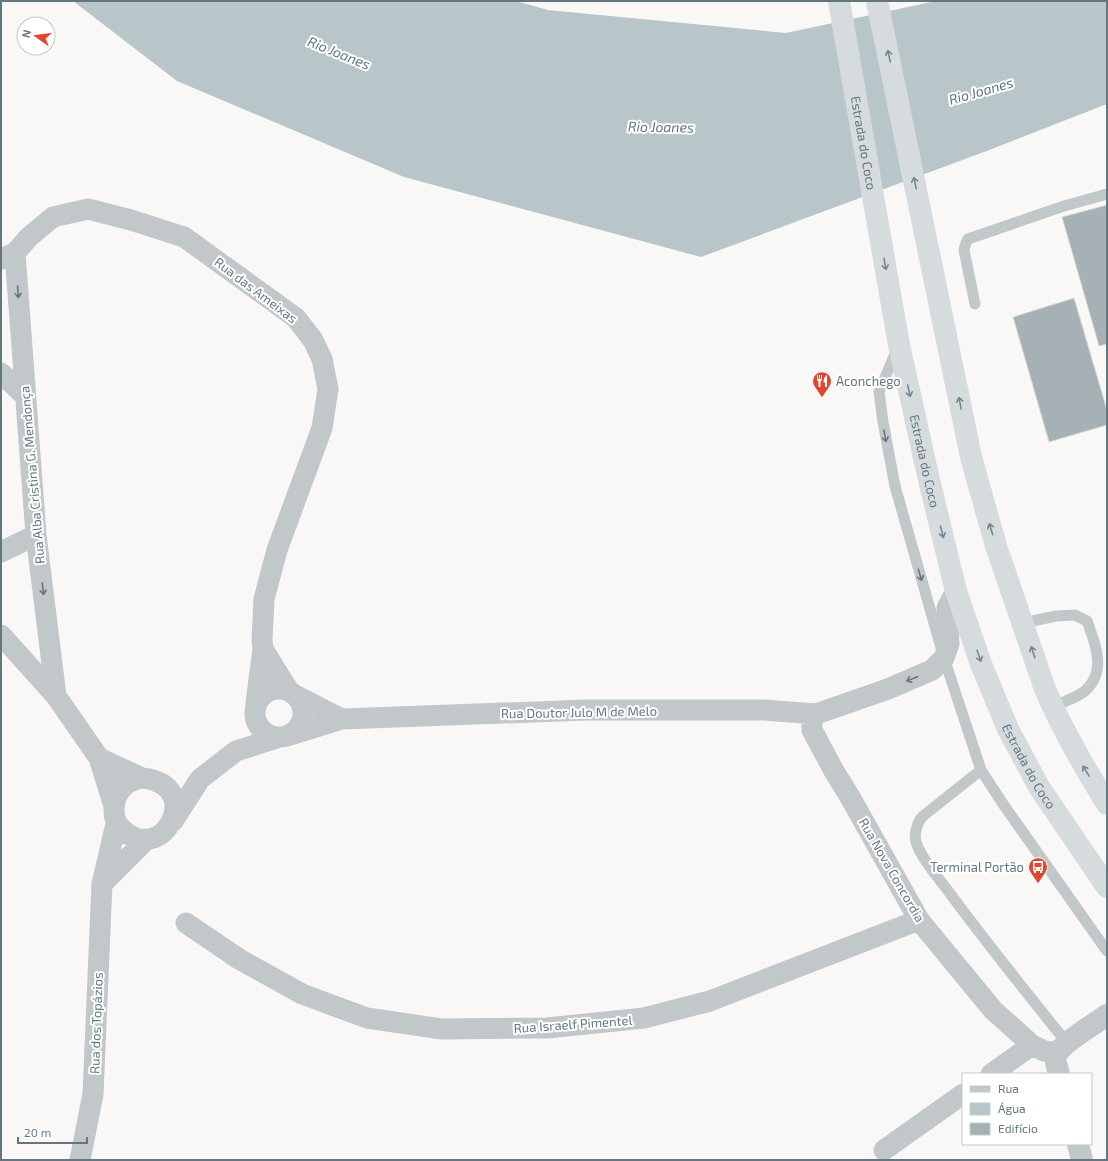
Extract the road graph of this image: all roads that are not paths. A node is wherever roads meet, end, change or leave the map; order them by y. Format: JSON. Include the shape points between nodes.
{"nodes":[{"id":1,"x":877,"y":1,"type":"edge"},
{"id":2,"x":839,"y":3,"type":"edge"},
{"id":3,"x":1107,"y":194,"type":"edge"},
{"id":4,"x":8,"y":256,"type":"edge"},
{"id":5,"x":975,"y":304,"type":"dead end"},
{"id":6,"x":899,"y":345,"type":"junction"},
{"id":7,"x":1,"y":373,"type":"edge"},
{"id":8,"x":25,"y":396,"type":"junction"},
{"id":9,"x":36,"y":536,"type":"junction"},
{"id":10,"x":1,"y":552,"type":"edge"},
{"id":11,"x":956,"y":591,"type":"junction"},
{"id":12,"x":1023,"y":623,"type":"junction"},
{"id":13,"x":1,"y":635,"type":"edge"},
{"id":14,"x":263,"y":649,"type":"junction"},
{"id":15,"x":944,"y":658,"type":"junction"},
{"id":16,"x":293,"y":694,"type":"junction"},
{"id":17,"x":56,"y":696,"type":"junction"},
{"id":18,"x":255,"y":707,"type":"junction"},
{"id":19,"x":1053,"y":707,"type":"junction"},
{"id":20,"x":816,"y":714,"type":"junction"},
{"id":21,"x":342,"y":719,"type":"junction"},
{"id":22,"x":282,"y":737,"type":"junction"},
{"id":23,"x":236,"y":751,"type":"junction"},
{"id":24,"x":99,"y":758,"type":"junction"},
{"id":25,"x":981,"y":770,"type":"junction"},
{"id":26,"x":142,"y":778,"type":"junction"},
{"id":27,"x":200,"y":778,"type":"junction"},
{"id":28,"x":163,"y":784,"type":"junction"},
{"id":29,"x":1107,"y":804,"type":"edge"},
{"id":30,"x":115,"y":815,"type":"junction"},
{"id":31,"x":172,"y":822,"type":"junction"},
{"id":32,"x":147,"y":839,"type":"junction"},
{"id":33,"x":102,"y":884,"type":"junction"},
{"id":34,"x":1107,"y":887,"type":"edge"},
{"id":35,"x":919,"y":920,"type":"junction"},
{"id":36,"x":186,"y":922,"type":"dead end"},
{"id":37,"x":1107,"y":951,"type":"edge"},
{"id":38,"x":1107,"y":1015,"type":"edge"},
{"id":39,"x":1032,"y":1045,"type":"junction"},
{"id":40,"x":1061,"y":1057,"type":"edge"},
{"id":41,"x":992,"y":1073,"type":"edge"},
{"id":42,"x":962,"y":1095,"type":"edge"},
{"id":43,"x":1078,"y":1145,"type":"edge"},
{"id":44,"x":884,"y":1150,"type":"dead end"},
{"id":45,"x":80,"y":1160,"type":"edge"},
{"id":46,"x":1082,"y":1160,"type":"edge"}],
"edges":[{"from":12,"to":1,"type":"highway","one_way":true,"via":[[996,546],[971,457]]},
{"from":2,"to":6,"type":"highway","name":"Estrada do Coco","one_way":true},
{"from":3,"to":5,"type":"lane","via":[[968,239],[964,250]]},
{"from":4,"to":8,"type":"street","name":"Rua Alba Cristina G. Mendonça","one_way":true},
{"from":4,"to":14,"type":"street","name":"Rua das Ameixas","via":[[52,217],[88,209],[131,220],[184,237],[296,318],[313,340],[322,359],[328,389],[322,428],[277,550],[264,598]]},
{"from":6,"to":11,"type":"highway","name":"Estrada do Coco","one_way":true},
{"from":6,"to":15,"type":"lane","one_way":true,"via":[[879,392],[883,422],[895,486]]},
{"from":7,"to":8,"type":"street"},
{"from":8,"to":9,"type":"street","name":"Rua Alba Cristina G. Mendonça"},
{"from":9,"to":10,"type":"street"},
{"from":9,"to":17,"type":"street","name":"Rua Alba Cristina G. Mendonça","one_way":true},
{"from":11,"to":15,"type":"street","via":[[947,608],[949,644]]},
{"from":11,"to":34,"type":"highway","name":"Estrada do Coco","one_way":true,"via":[[981,664],[1008,729],[1039,787]]},
{"from":19,"to":12,"type":"highway","one_way":true},
{"from":12,"to":19,"type":"lane","via":[[1075,615],[1087,621],[1095,642],[1099,660],[1094,679],[1085,691]]},
{"from":13,"to":17,"type":"street"},
{"from":14,"to":16,"type":"street"},
{"from":14,"to":18,"type":"street","name":"Rua das Ameixas"},
{"from":15,"to":20,"type":"street","one_way":true,"via":[[932,670],[919,676]]},
{"from":15,"to":25,"type":"lane"},
{"from":16,"to":18,"type":"street","via":[[280,688],[271,689],[262,694]]},
{"from":16,"to":21,"type":"street","name":"Rua Doutor Julo M de Melo"},
{"from":16,"to":22,"type":"street","via":[[302,704],[301,724],[295,731]]},
{"from":17,"to":24,"type":"street"},
{"from":18,"to":22,"type":"street","via":[[255,721],[259,729],[268,735]]},
{"from":18,"to":23,"type":"street"},
{"from":29,"to":19,"type":"highway","one_way":true},
{"from":20,"to":21,"type":"street","name":"Rua Doutor Julo M de Melo","via":[[764,710],[587,710]]},
{"from":20,"to":35,"type":"street","name":"Rua Nova Concordia","via":[[812,717],[812,730]]},
{"from":21,"to":22,"type":"street","name":"Rua Doutor Julo M de Melo"},
{"from":22,"to":23,"type":"street","name":"Rua Doutor Julo M de Melo"},
{"from":23,"to":27,"type":"street"},
{"from":24,"to":26,"type":"street"},
{"from":24,"to":30,"type":"street"},
{"from":25,"to":37,"type":"lane"},
{"from":25,"to":40,"type":"lane","via":[[923,816],[918,825],[916,841],[925,859]]},
{"from":26,"to":28,"type":"street","via":[[153,779]]},
{"from":26,"to":30,"type":"street","via":[[123,786],[116,796]]},
{"from":27,"to":28,"type":"street"},
{"from":27,"to":31,"type":"street"},
{"from":28,"to":31,"type":"street","via":[[174,802]]},
{"from":30,"to":32,"type":"street","via":[[126,835]]},
{"from":30,"to":33,"type":"street","name":"Rua dos Topázios"},
{"from":31,"to":32,"type":"street","via":[[157,837]]},
{"from":32,"to":33,"type":"street"},
{"from":33,"to":45,"type":"street","name":"Rua dos Topázios","via":[[93,1094]]},
{"from":35,"to":36,"type":"street","name":"Rua Israelf Pimentel","via":[[710,1001],[644,1018],[547,1028],[442,1029],[367,1018],[302,994],[239,959]]},
{"from":35,"to":39,"type":"street","name":"Rua Nova Concordia","via":[[993,1010]]},
{"from":38,"to":40,"type":"street"},
{"from":39,"to":40,"type":"street","name":"Rua Nova Concordia"},
{"from":39,"to":41,"type":"street"},
{"from":42,"to":44,"type":"street"},
{"from":43,"to":46,"type":"street"}]}
